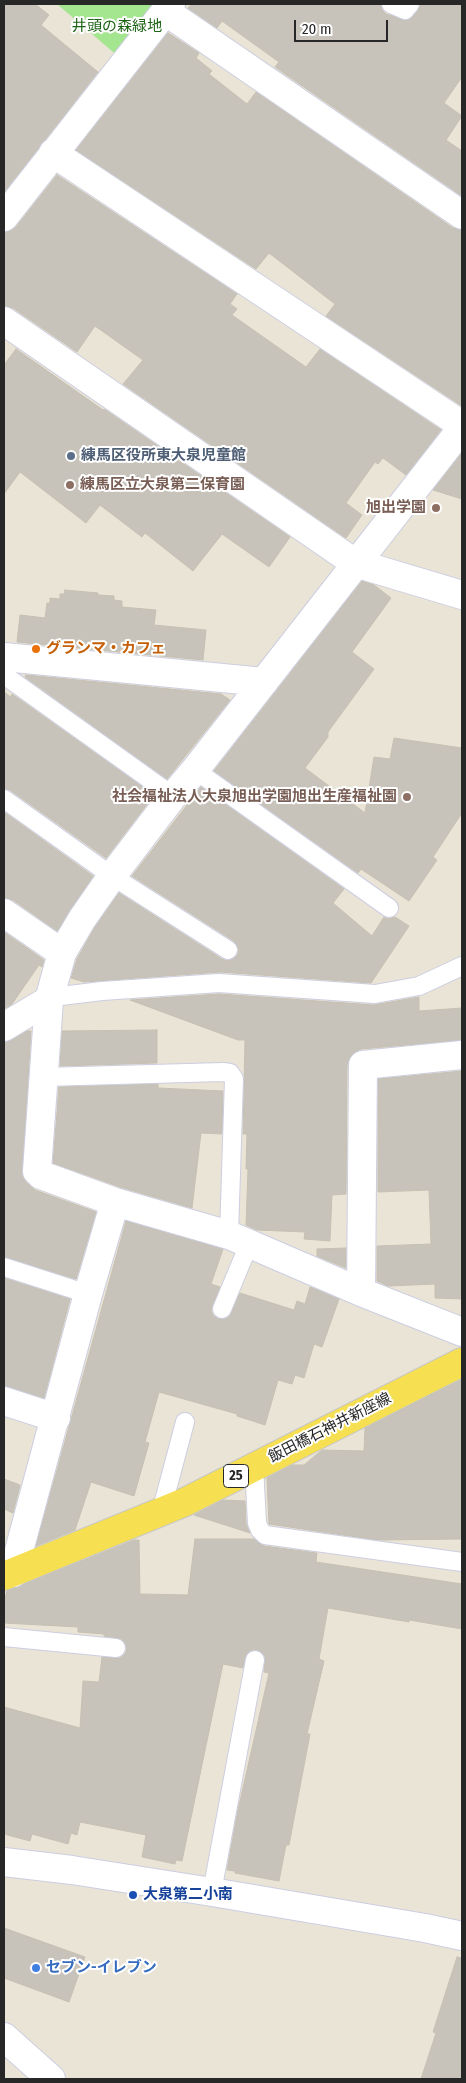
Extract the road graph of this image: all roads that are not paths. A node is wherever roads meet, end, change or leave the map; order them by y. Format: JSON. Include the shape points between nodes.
{"nodes":[{"id":1,"x":392,"y":4,"type":"edge"},
{"id":2,"x":410,"y":4,"type":"edge"},
{"id":3,"x":168,"y":8,"type":"edge"},
{"id":4,"x":53,"y":154,"type":"junction"},
{"id":5,"x":462,"y":215,"type":"edge"},
{"id":6,"x":4,"y":216,"type":"edge"},
{"id":7,"x":4,"y":321,"type":"edge"},
{"id":8,"x":462,"y":426,"type":"edge"},
{"id":9,"x":356,"y":563,"type":"junction"},
{"id":10,"x":462,"y":595,"type":"edge"},
{"id":11,"x":4,"y":656,"type":"edge"},
{"id":12,"x":4,"y":675,"type":"edge"},
{"id":13,"x":264,"y":682,"type":"junction"},
{"id":14,"x":195,"y":770,"type":"junction"},
{"id":15,"x":173,"y":796,"type":"junction"},
{"id":16,"x":4,"y":799,"type":"edge"},
{"id":17,"x":112,"y":876,"type":"junction"},
{"id":18,"x":389,"y":908,"type":"dead end"},
{"id":19,"x":4,"y":913,"type":"edge"},
{"id":20,"x":228,"y":950,"type":"dead end"},
{"id":21,"x":62,"y":953,"type":"junction"},
{"id":22,"x":462,"y":966,"type":"edge"},
{"id":23,"x":49,"y":1000,"type":"junction"},
{"id":24,"x":4,"y":1027,"type":"edge"},
{"id":25,"x":462,"y":1055,"type":"edge"},
{"id":26,"x":44,"y":1077,"type":"junction"},
{"id":27,"x":115,"y":1202,"type":"junction"},
{"id":28,"x":239,"y":1240,"type":"junction"},
{"id":29,"x":4,"y":1267,"type":"edge"},
{"id":30,"x":361,"y":1292,"type":"junction"},
{"id":31,"x":88,"y":1294,"type":"junction"},
{"id":32,"x":222,"y":1309,"type":"dead end"},
{"id":33,"x":462,"y":1332,"type":"edge"},
{"id":34,"x":462,"y":1362,"type":"edge"},
{"id":35,"x":4,"y":1401,"type":"edge"},
{"id":36,"x":56,"y":1418,"type":"junction"},
{"id":37,"x":185,"y":1422,"type":"dead end"},
{"id":38,"x":254,"y":1466,"type":"junction"},
{"id":39,"x":162,"y":1512,"type":"junction"},
{"id":40,"x":462,"y":1562,"type":"edge"},
{"id":41,"x":9,"y":1574,"type":"edge"},
{"id":42,"x":4,"y":1637,"type":"edge"},
{"id":43,"x":116,"y":1648,"type":"dead end"},
{"id":44,"x":255,"y":1660,"type":"dead end"},
{"id":45,"x":4,"y":1862,"type":"edge"},
{"id":46,"x":212,"y":1892,"type":"junction"},
{"id":47,"x":462,"y":1936,"type":"edge"},
{"id":48,"x":4,"y":2037,"type":"edge"},
{"id":49,"x":51,"y":2079,"type":"edge"}],
"edges":[{"from":1,"to":2,"type":"lane","via":[[404,10]]},
{"from":3,"to":4,"type":"street"},
{"from":3,"to":5,"type":"street"},
{"from":4,"to":6,"type":"street"},
{"from":4,"to":8,"type":"street"},
{"from":7,"to":9,"type":"street"},
{"from":8,"to":9,"type":"street"},
{"from":9,"to":10,"type":"street"},
{"from":9,"to":13,"type":"street"},
{"from":11,"to":13,"type":"street"},
{"from":12,"to":15,"type":"lane"},
{"from":13,"to":14,"type":"street"},
{"from":14,"to":15,"type":"street"},
{"from":14,"to":18,"type":"lane"},
{"from":15,"to":17,"type":"street"},
{"from":16,"to":17,"type":"lane"},
{"from":17,"to":20,"type":"lane"},
{"from":17,"to":21,"type":"street"},
{"from":19,"to":21,"type":"street"},
{"from":21,"to":23,"type":"street"},
{"from":22,"to":23,"type":"lane","via":[[419,986],[375,994],[219,983],[102,991]]},
{"from":23,"to":24,"type":"street"},
{"from":23,"to":26,"type":"street"},
{"from":25,"to":30,"type":"street","via":[[363,1065]]},
{"from":26,"to":27,"type":"street","via":[[37,1171]]},
{"from":26,"to":28,"type":"lane","via":[[230,1073],[234,1079]]},
{"from":27,"to":28,"type":"street"},
{"from":27,"to":31,"type":"street"},
{"from":28,"to":30,"type":"street"},
{"from":28,"to":32,"type":"lane"},
{"from":29,"to":31,"type":"lane"},
{"from":30,"to":33,"type":"street"},
{"from":31,"to":36,"type":"street"},
{"from":34,"to":38,"type":"main road","name":"飯田橋石神井新座線","number":"25"},
{"from":35,"to":36,"type":"street"},
{"from":36,"to":41,"type":"street"},
{"from":37,"to":39,"type":"lane"},
{"from":38,"to":39,"type":"main road","name":"飯田橋石神井新座線","number":"25"},
{"from":38,"to":40,"type":"lane","via":[[257,1523],[266,1536]]},
{"from":39,"to":41,"type":"main road","name":"飯田橋石神井新座線","number":"25"},
{"from":42,"to":43,"type":"lane"},
{"from":44,"to":46,"type":"lane"},
{"from":45,"to":46,"type":"street"},
{"from":46,"to":47,"type":"street"},
{"from":48,"to":49,"type":"street"}]}
